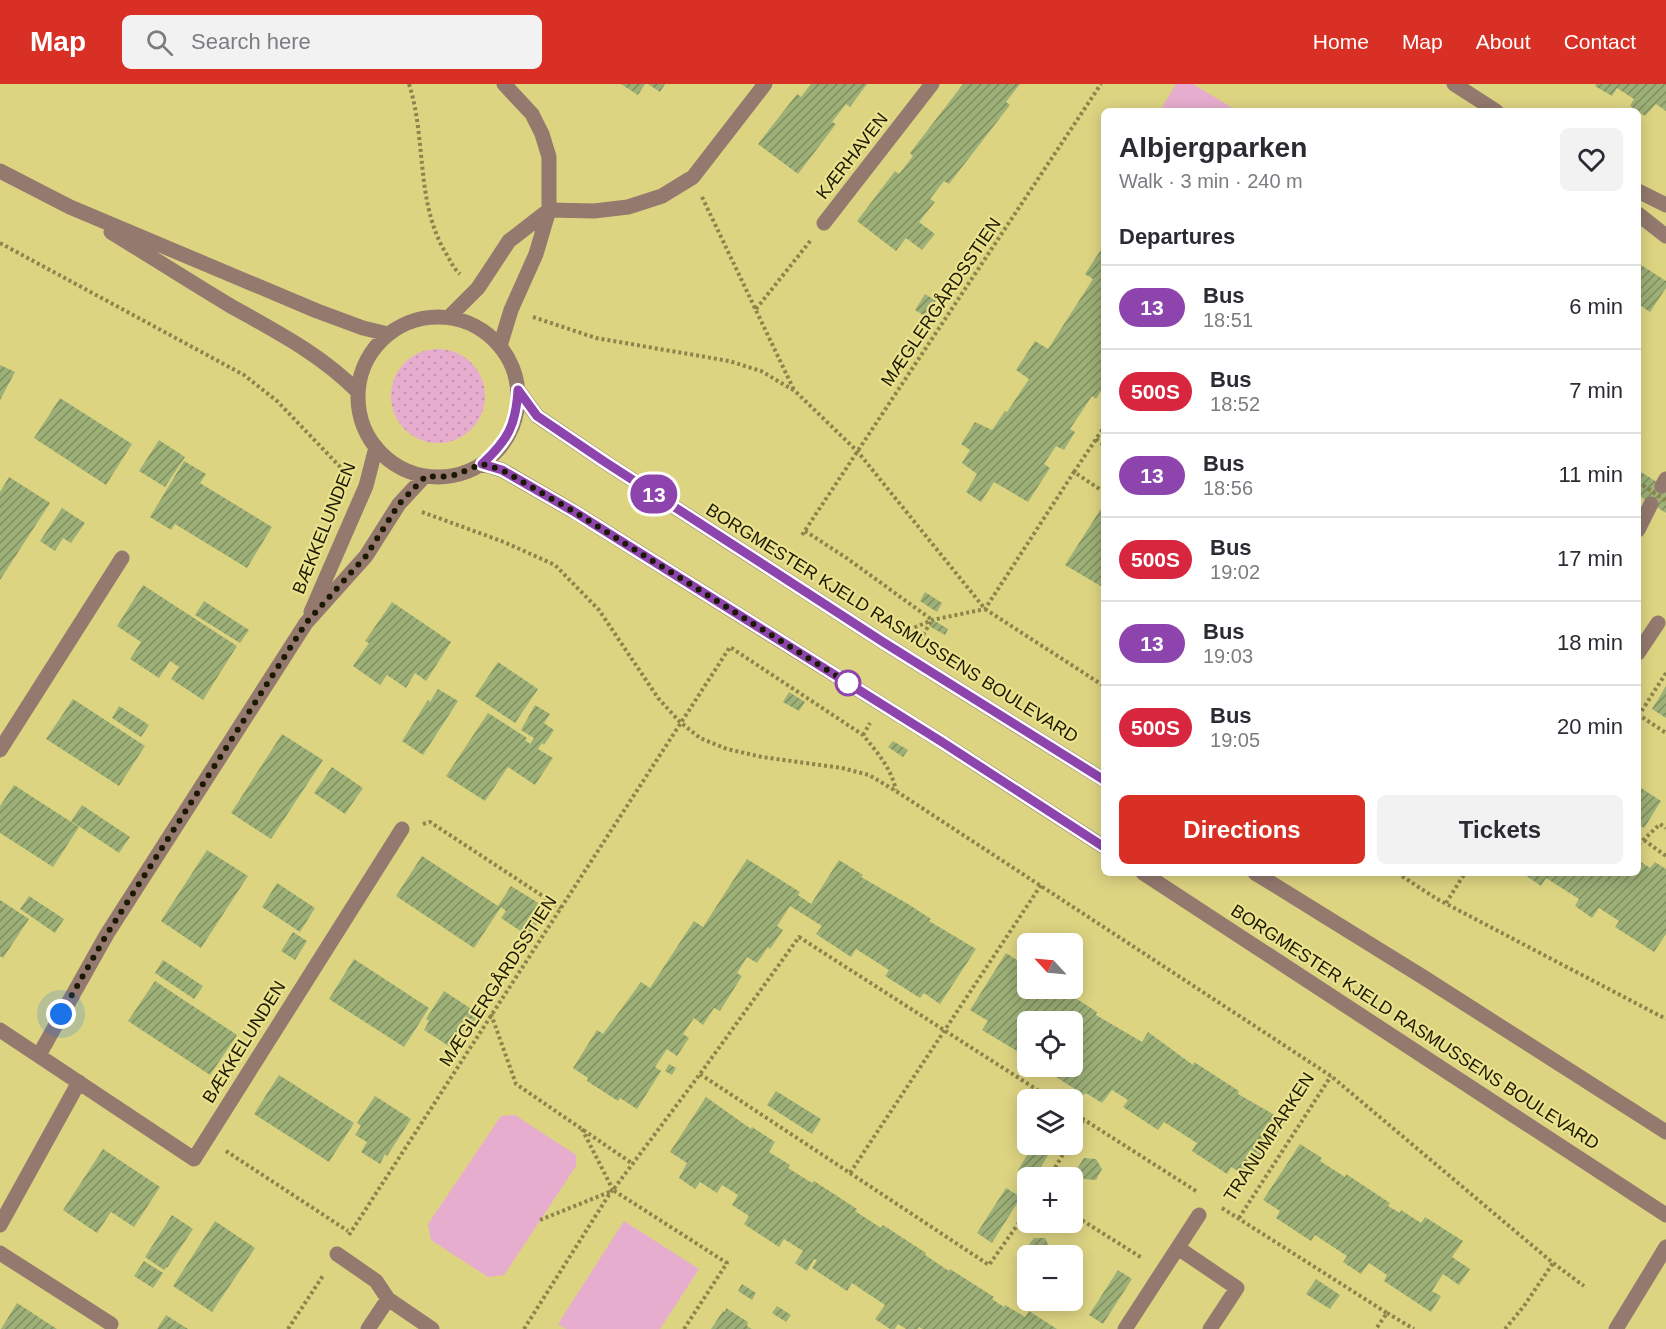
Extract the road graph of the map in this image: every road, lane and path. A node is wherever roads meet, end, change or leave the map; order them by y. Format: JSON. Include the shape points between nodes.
{"nodes":[{"id":1,"x":409,"y":84,"type":"edge"},
{"id":2,"x":504,"y":84,"type":"edge"},
{"id":3,"x":765,"y":84,"type":"edge"},
{"id":4,"x":932,"y":84,"type":"edge"},
{"id":5,"x":1101,"y":84,"type":"edge"},
{"id":6,"x":1455,"y":84,"type":"edge"},
{"id":7,"x":1491,"y":108,"type":"edge"},
{"id":8,"x":0,"y":171,"type":"edge"},
{"id":9,"x":693,"y":177,"type":"junction"},
{"id":10,"x":1641,"y":192,"type":"edge"},
{"id":11,"x":1666,"y":205,"type":"edge"},
{"id":12,"x":70,"y":207,"type":"junction"},
{"id":13,"x":549,"y":210,"type":"junction"},
{"id":14,"x":1641,"y":216,"type":"edge"},
{"id":15,"x":824,"y":223,"type":"joint"},
{"id":16,"x":1666,"y":236,"type":"edge"},
{"id":17,"x":478,"y":288,"type":"junction"},
{"id":18,"x":511,"y":310,"type":"junction"},
{"id":19,"x":756,"y":310,"type":"junction"},
{"id":20,"x":449,"y":317,"type":"junction"},
{"id":21,"x":388,"y":334,"type":"junction"},
{"id":22,"x":500,"y":346,"type":"junction"},
{"id":23,"x":518,"y":390,"type":"junction"},
{"id":24,"x":795,"y":391,"type":"junction"},
{"id":25,"x":358,"y":392,"type":"junction"},
{"id":26,"x":1101,"y":432,"type":"edge"},
{"id":27,"x":1096,"y":440,"type":"junction"},
{"id":28,"x":1101,"y":443,"type":"edge"},
{"id":29,"x":376,"y":447,"type":"junction"},
{"id":30,"x":858,"y":452,"type":"junction"},
{"id":31,"x":482,"y":464,"type":"junction"},
{"id":32,"x":1074,"y":472,"type":"junction"},
{"id":33,"x":426,"y":476,"type":"junction"},
{"id":34,"x":1641,"y":483,"type":"edge"},
{"id":35,"x":1101,"y":490,"type":"edge"},
{"id":36,"x":1661,"y":492,"type":"edge"},
{"id":37,"x":1641,"y":525,"type":"edge"},
{"id":38,"x":122,"y":558,"type":"dead end"},
{"id":39,"x":985,"y":609,"type":"junction"},
{"id":40,"x":306,"y":623,"type":"junction"},
{"id":41,"x":1658,"y":623,"type":"dead end"},
{"id":42,"x":1641,"y":648,"type":"edge"},
{"id":43,"x":1666,"y":673,"type":"edge"},
{"id":44,"x":1101,"y":684,"type":"edge"},
{"id":45,"x":1641,"y":712,"type":"edge"},
{"id":46,"x":1641,"y":716,"type":"edge"},
{"id":47,"x":680,"y":722,"type":"junction"},
{"id":48,"x":1666,"y":733,"type":"edge"},
{"id":49,"x":0,"y":750,"type":"edge"},
{"id":50,"x":1101,"y":778,"type":"edge"},
{"id":51,"x":896,"y":791,"type":"junction"},
{"id":52,"x":1666,"y":828,"type":"edge"},
{"id":53,"x":402,"y":830,"type":"joint"},
{"id":54,"x":1644,"y":840,"type":"junction"},
{"id":55,"x":1641,"y":842,"type":"edge"},
{"id":56,"x":1101,"y":846,"type":"edge"},
{"id":57,"x":1666,"y":856,"type":"edge"},
{"id":58,"x":1148,"y":876,"type":"edge"},
{"id":59,"x":1260,"y":876,"type":"edge"},
{"id":60,"x":1402,"y":876,"type":"edge"},
{"id":61,"x":1463,"y":876,"type":"edge"},
{"id":62,"x":1041,"y":885,"type":"junction"},
{"id":63,"x":1446,"y":903,"type":"junction"},
{"id":64,"x":561,"y":908,"type":"junction"},
{"id":65,"x":492,"y":1014,"type":"junction"},
{"id":66,"x":1666,"y":1019,"type":"edge"},
{"id":67,"x":0,"y":1030,"type":"edge"},
{"id":68,"x":944,"y":1030,"type":"junction"},
{"id":69,"x":39,"y":1055,"type":"junction"},
{"id":70,"x":700,"y":1074,"type":"junction"},
{"id":71,"x":1331,"y":1076,"type":"junction"},
{"id":72,"x":79,"y":1082,"type":"junction"},
{"id":73,"x":1036,"y":1089,"type":"edge"},
{"id":74,"x":1084,"y":1119,"type":"edge"},
{"id":75,"x":582,"y":1129,"type":"junction"},
{"id":76,"x":1666,"y":1132,"type":"edge"},
{"id":77,"x":206,"y":1138,"type":"junction"},
{"id":78,"x":633,"y":1164,"type":"junction"},
{"id":79,"x":850,"y":1173,"type":"junction"},
{"id":80,"x":612,"y":1190,"type":"junction"},
{"id":81,"x":1200,"y":1194,"type":"dead end"},
{"id":82,"x":1220,"y":1206,"type":"dead end"},
{"id":83,"x":1199,"y":1215,"type":"dead end"},
{"id":84,"x":1666,"y":1215,"type":"edge"},
{"id":85,"x":1239,"y":1218,"type":"junction"},
{"id":86,"x":540,"y":1220,"type":"dead end"},
{"id":87,"x":1083,"y":1221,"type":"edge"},
{"id":88,"x":0,"y":1225,"type":"edge"},
{"id":89,"x":1017,"y":1226,"type":"edge"},
{"id":90,"x":351,"y":1233,"type":"junction"},
{"id":91,"x":1666,"y":1247,"type":"edge"},
{"id":92,"x":1178,"y":1248,"type":"junction"},
{"id":93,"x":0,"y":1253,"type":"edge"},
{"id":94,"x":337,"y":1254,"type":"junction"},
{"id":95,"x":1553,"y":1263,"type":"junction"},
{"id":96,"x":1163,"y":1271,"type":"junction"},
{"id":97,"x":1584,"y":1286,"type":"dead end"},
{"id":98,"x":388,"y":1299,"type":"junction"},
{"id":99,"x":1387,"y":1313,"type":"junction"},
{"id":100,"x":111,"y":1324,"type":"dead end"},
{"id":101,"x":288,"y":1329,"type":"edge"},
{"id":102,"x":368,"y":1329,"type":"edge"},
{"id":103,"x":432,"y":1329,"type":"edge"},
{"id":104,"x":524,"y":1329,"type":"edge"},
{"id":105,"x":684,"y":1329,"type":"edge"},
{"id":106,"x":1125,"y":1329,"type":"edge"},
{"id":107,"x":1210,"y":1329,"type":"edge"},
{"id":108,"x":1376,"y":1329,"type":"edge"},
{"id":109,"x":1414,"y":1329,"type":"edge"},
{"id":110,"x":1505,"y":1329,"type":"edge"},
{"id":111,"x":1616,"y":1329,"type":"edge"}],
"edges":[{"from":1,"to":17,"type":"path","via":[[427,203],[439,242],[456,271]]},
{"from":2,"to":13,"type":"street","via":[[532,114],[543,134],[549,157]]},
{"from":3,"to":9,"type":"street"},
{"from":4,"to":15,"type":"street","name":"KÆRHAVEN"},
{"from":5,"to":30,"type":"path","name":"MÆGLERGÅRDSSTIEN"},
{"from":6,"to":7,"type":"street"},
{"from":8,"to":12,"type":"street"},
{"from":9,"to":13,"type":"street","via":[[662,196],[628,207]]},
{"from":9,"to":19,"type":"path"},
{"from":10,"to":11,"type":"street"},
{"from":12,"to":21,"type":"street","via":[[317,311]]},
{"from":12,"to":25,"type":"street","via":[[300,345],[340,373]]},
{"from":13,"to":17,"type":"street","via":[[509,241]]},
{"from":13,"to":18,"type":"street","via":[[536,254]]},
{"from":14,"to":16,"type":"street"},
{"from":15,"to":19,"type":"path"},
{"from":17,"to":20,"type":"street"},
{"from":18,"to":22,"type":"street"},
{"from":18,"to":24,"type":"path","via":[[596,338],[729,361],[761,371]]},
{"from":19,"to":24,"type":"path"},
{"from":20,"to":21,"type":"street","via":[[428,317]]},
{"from":20,"to":22,"type":"street","via":[[486,332]]},
{"from":21,"to":25,"type":"street","via":[[367,360]]},
{"from":22,"to":23,"type":"street","via":[[509,359]]},
{"from":23,"to":31,"type":"street","via":[[510,432]]},
{"from":23,"to":50,"type":"street","name":"BORGMESTER KJELD RASMUSSENS BOULEVARD","via":[[537,416],[605,462]]},
{"from":24,"to":30,"type":"path"},
{"from":25,"to":29,"type":"street","via":[[362,421]]},
{"from":26,"to":27,"type":"path"},
{"from":27,"to":28,"type":"path"},
{"from":27,"to":32,"type":"path"},
{"from":29,"to":33,"type":"street","via":[[398,466]]},
{"from":29,"to":40,"type":"street","name":"BÆKKELUNDEN","via":[[366,486]]},
{"from":30,"to":39,"type":"path"},
{"from":30,"to":39,"type":"path","name":"MÆGLERGÅRDSSTIEN","via":[[803,533],[845,557],[932,620]]},
{"from":31,"to":33,"type":"street","via":[[455,475]]},
{"from":31,"to":56,"type":"street","via":[[502,470],[573,511]]},
{"from":32,"to":35,"type":"path"},
{"from":32,"to":39,"type":"path"},
{"from":33,"to":40,"type":"street","name":"BÆKKELUNDEN","via":[[399,504],[366,556]]},
{"from":34,"to":36,"type":"path","bridge":true},
{"from":36,"to":37,"type":"street"},
{"from":38,"to":49,"type":"street"},
{"from":39,"to":44,"type":"path"},
{"from":40,"to":69,"type":"street","name":"BÆKKELUNDEN","via":[[107,934]]},
{"from":41,"to":42,"type":"street"},
{"from":43,"to":45,"type":"path"},
{"from":46,"to":48,"type":"path"},
{"from":47,"to":51,"type":"path","via":[[700,738],[727,749],[842,768]]},
{"from":47,"to":51,"type":"path","name":"MÆGLERGÅRDSSTIEN","via":[[730,647],[863,735],[893,777]]},
{"from":47,"to":64,"type":"path","name":"MÆGLERGÅRDSSTIEN"},
{"from":51,"to":62,"type":"path"},
{"from":52,"to":54,"type":"path","via":[[1660,824]]},
{"from":53,"to":64,"type":"path","via":[[430,822]]},
{"from":53,"to":77,"type":"street","name":"BÆKKELUNDEN"},
{"from":54,"to":55,"type":"path"},
{"from":54,"to":57,"type":"path"},
{"from":58,"to":84,"type":"street","name":"BORGMESTER KJELD RASMUSSENS BOULEVARD"},
{"from":59,"to":76,"type":"street"},
{"from":60,"to":63,"type":"path"},
{"from":61,"to":63,"type":"path"},
{"from":62,"to":68,"type":"path"},
{"from":62,"to":71,"type":"path"},
{"from":63,"to":66,"type":"path"},
{"from":64,"to":65,"type":"path","name":"MÆGLERGÅRDSSTIEN"},
{"from":65,"to":75,"type":"path","via":[[516,1084]]},
{"from":65,"to":90,"type":"path","name":"MÆGLERGÅRDSSTIEN"},
{"from":67,"to":69,"type":"street","name":"BÆKKELUNDEN"},
{"from":68,"to":70,"type":"path","via":[[799,937]]},
{"from":68,"to":73,"type":"path"},
{"from":68,"to":79,"type":"path"},
{"from":69,"to":72,"type":"street","name":"BÆKKELUNDEN"},
{"from":70,"to":78,"type":"path"},
{"from":70,"to":79,"type":"path"},
{"from":71,"to":85,"type":"path","name":"TRANUMPARKEN"},
{"from":71,"to":95,"type":"path"},
{"from":72,"to":77,"type":"street","name":"BÆKKELUNDEN","via":[[194,1159]]},
{"from":72,"to":88,"type":"street"},
{"from":74,"to":81,"type":"path"},
{"from":75,"to":78,"type":"path"},
{"from":75,"to":80,"type":"path"},
{"from":77,"to":90,"type":"path"},
{"from":78,"to":80,"type":"path"},
{"from":79,"to":89,"type":"path","via":[[989,1265]]},
{"from":80,"to":86,"type":"path"},
{"from":80,"to":104,"type":"path"},
{"from":80,"to":105,"type":"path","via":[[727,1263]]},
{"from":82,"to":85,"type":"path"},
{"from":83,"to":92,"type":"street"},
{"from":85,"to":99,"type":"path"},
{"from":87,"to":96,"type":"path"},
{"from":90,"to":94,"type":"path","name":"MÆGLERGÅRDSSTIEN"},
{"from":91,"to":111,"type":"street"},
{"from":92,"to":96,"type":"street"},
{"from":92,"to":107,"type":"street","via":[[1237,1288]]},
{"from":93,"to":100,"type":"street"},
{"from":94,"to":98,"type":"street","via":[[376,1281]]},
{"from":94,"to":101,"type":"path","name":"MÆGLERGÅRDSSTIEN"},
{"from":95,"to":97,"type":"path"},
{"from":95,"to":110,"type":"path"},
{"from":96,"to":106,"type":"street"},
{"from":98,"to":102,"type":"street"},
{"from":98,"to":103,"type":"street"},
{"from":99,"to":108,"type":"path"},
{"from":99,"to":109,"type":"path"}]}
